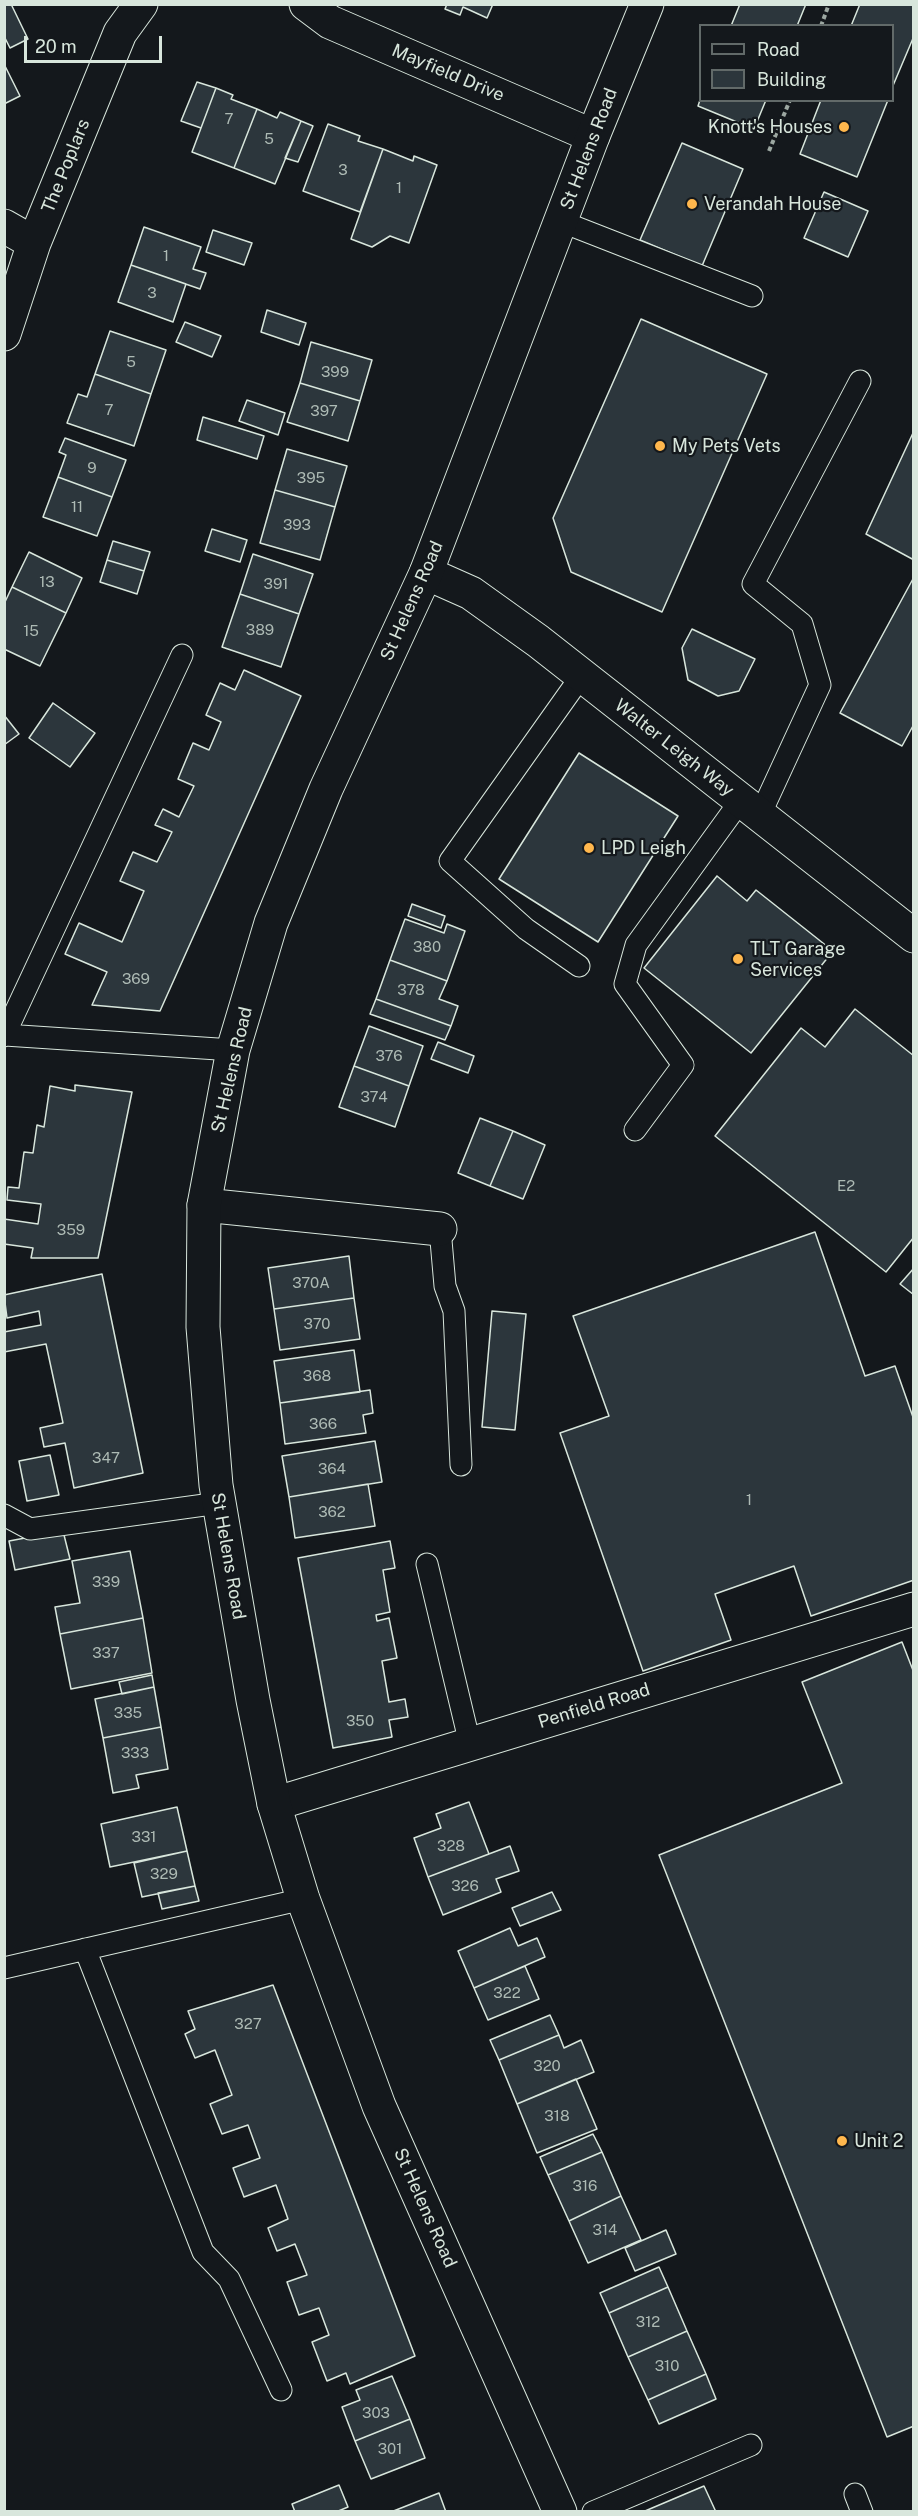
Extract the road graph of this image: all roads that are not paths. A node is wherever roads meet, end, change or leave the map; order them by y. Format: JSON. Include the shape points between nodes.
{"nodes":[{"id":1,"x":141,"y":4,"type":"edge"},
{"id":2,"x":306,"y":4,"type":"edge"},
{"id":3,"x":647,"y":4,"type":"edge"},
{"id":4,"x":593,"y":136,"type":"junction"},
{"id":5,"x":560,"y":221,"type":"junction"},
{"id":6,"x":4,"y":226,"type":"edge"},
{"id":7,"x":34,"y":243,"type":"junction"},
{"id":8,"x":752,"y":296,"type":"dead end"},
{"id":9,"x":4,"y":334,"type":"edge"},
{"id":10,"x":860,"y":381,"type":"dead end"},
{"id":11,"x":426,"y":573,"type":"junction"},
{"id":12,"x":182,"y":655,"type":"dead end"},
{"id":13,"x":582,"y":675,"type":"junction"},
{"id":14,"x":750,"y":807,"type":"junction"},
{"id":15,"x":914,"y":936,"type":"edge"},
{"id":16,"x":579,"y":966,"type":"dead end"},
{"id":17,"x":5,"y":1035,"type":"edge"},
{"id":18,"x":233,"y":1050,"type":"junction"},
{"id":19,"x":635,"y":1130,"type":"dead end"},
{"id":20,"x":204,"y":1205,"type":"junction"},
{"id":21,"x":440,"y":1228,"type":"joint"},
{"id":22,"x":461,"y":1465,"type":"dead end"},
{"id":23,"x":219,"y":1503,"type":"junction"},
{"id":24,"x":4,"y":1515,"type":"edge"},
{"id":25,"x":427,"y":1564,"type":"dead end"},
{"id":26,"x":914,"y":1609,"type":"edge"},
{"id":27,"x":470,"y":1744,"type":"junction"},
{"id":28,"x":274,"y":1804,"type":"junction"},
{"id":29,"x":303,"y":1899,"type":"junction"},
{"id":30,"x":85,"y":1949,"type":"junction"},
{"id":31,"x":4,"y":1968,"type":"edge"},
{"id":32,"x":281,"y":2390,"type":"dead end"},
{"id":33,"x":751,"y":2445,"type":"dead end"},
{"id":34,"x":560,"y":2511,"type":"edge"},
{"id":35,"x":594,"y":2511,"type":"edge"}],
"edges":[{"from":1,"to":7,"type":"main road","name":"The Poplars","via":[[120,33]]},
{"from":2,"to":4,"type":"main road","name":"Mayfield Drive","via":[[330,22]]},
{"from":3,"to":4,"type":"main road","name":"St Helens Road"},
{"from":4,"to":5,"type":"main road","name":"St Helens Road"},
{"from":5,"to":8,"type":"lane"},
{"from":5,"to":11,"type":"main road","name":"St Helens Road"},
{"from":6,"to":7,"type":"main road"},
{"from":7,"to":9,"type":"main road","name":"The Poplars"},
{"from":10,"to":14,"type":"lane","via":[[753,584],[802,624],[820,685]]},
{"from":11,"to":13,"type":"main road","name":"Walter Leigh Way","via":[[471,593]]},
{"from":11,"to":18,"type":"main road","name":"St Helens Road","via":[[326,789],[271,923]]},
{"from":12,"to":17,"type":"lane"},
{"from":13,"to":14,"type":"main road","name":"Walter Leigh Way"},
{"from":13,"to":16,"type":"lane","via":[[450,861],[526,929]]},
{"from":14,"to":15,"type":"main road","name":"Walter Leigh Way"},
{"from":14,"to":19,"type":"lane","via":[[636,945],[625,984],[683,1065]]},
{"from":17,"to":18,"type":"lane"},
{"from":18,"to":20,"type":"main road","name":"St Helens Road"},
{"from":20,"to":21,"type":"main road"},
{"from":20,"to":23,"type":"main road","name":"St Helens Road","via":[[203,1327]]},
{"from":21,"to":22,"type":"lane","via":[[445,1286],[454,1311]]},
{"from":23,"to":24,"type":"lane","via":[[30,1529]]},
{"from":23,"to":28,"type":"main road","name":"St Helens Road"},
{"from":25,"to":27,"type":"lane"},
{"from":26,"to":27,"type":"main road","name":"Penfield Road"},
{"from":27,"to":28,"type":"main road","name":"Penfield Road"},
{"from":28,"to":29,"type":"main road","name":"St Helens Road"},
{"from":29,"to":30,"type":"lane"},
{"from":29,"to":34,"type":"main road","name":"St Helens Road","via":[[379,2106]]},
{"from":30,"to":31,"type":"lane"},
{"from":30,"to":32,"type":"lane","via":[[202,2252],[229,2279]]},
{"from":33,"to":35,"type":"lane"}]}
